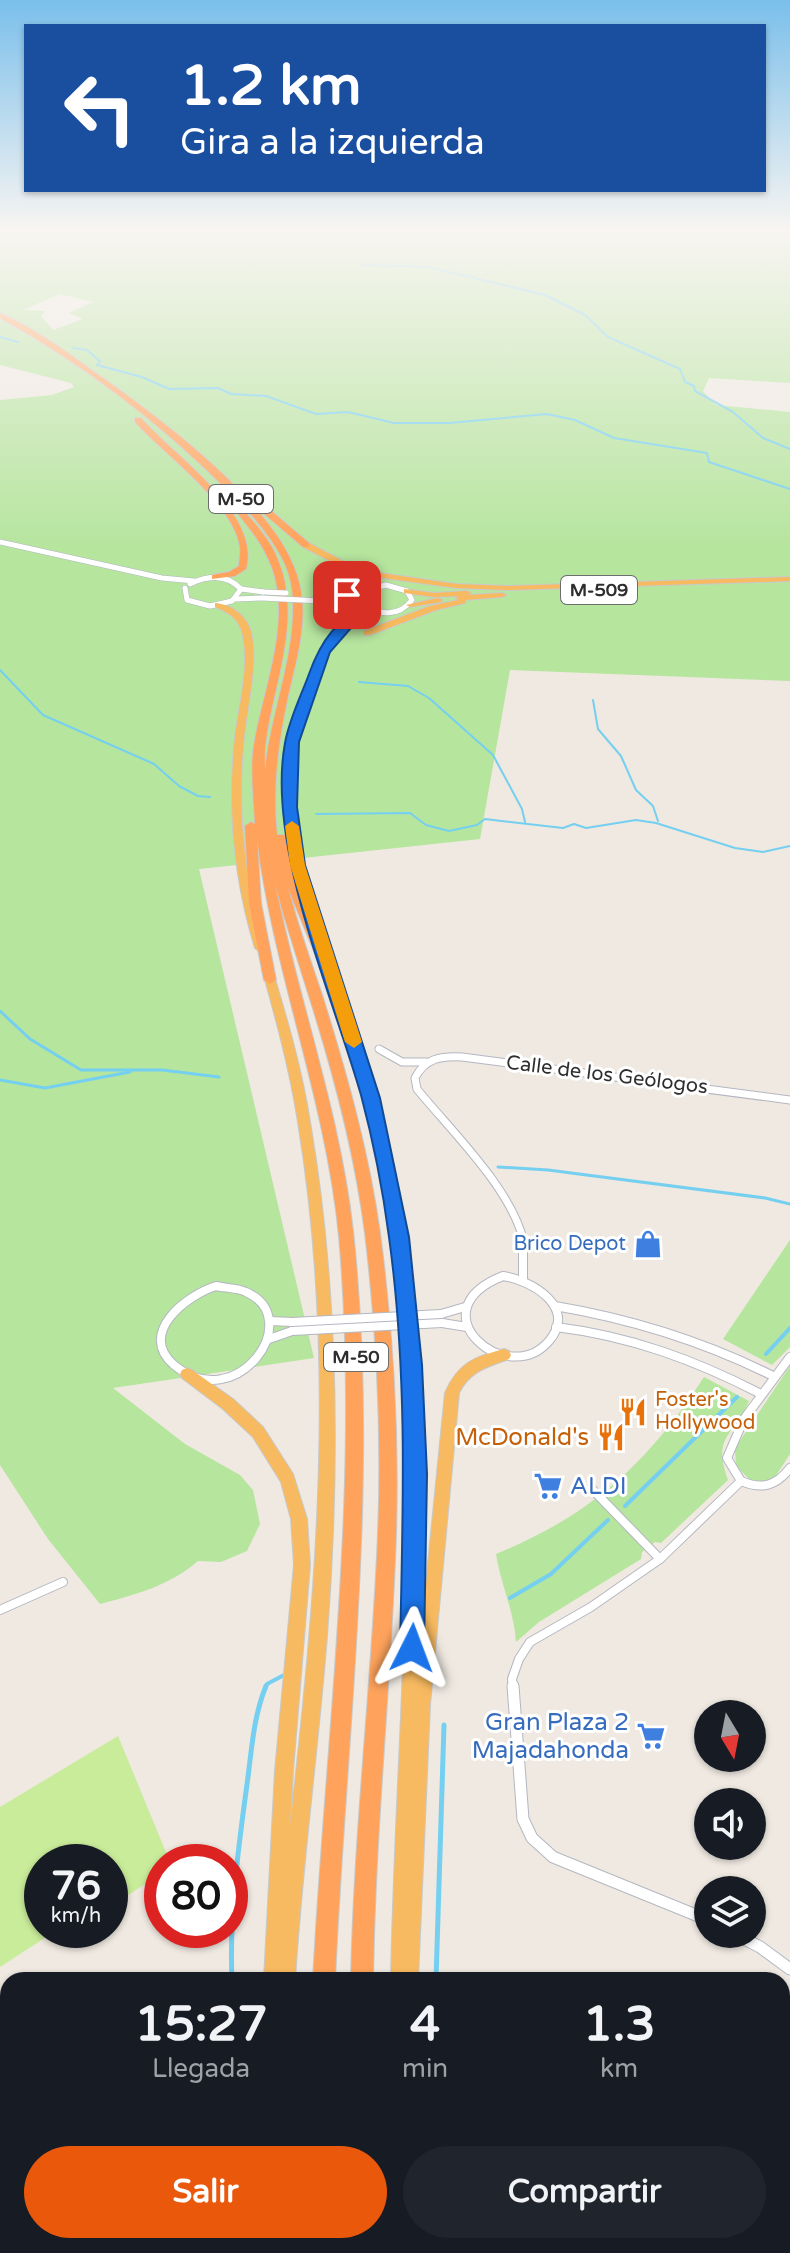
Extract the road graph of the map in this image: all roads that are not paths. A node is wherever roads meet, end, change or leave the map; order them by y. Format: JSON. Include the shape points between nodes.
{"nodes":[{"id":1,"x":33,"y":337,"type":"edge"},
{"id":2,"x":142,"y":417,"type":"junction"},
{"id":3,"x":0,"y":544,"type":"edge"},
{"id":4,"x":306,"y":545,"type":"junction"},
{"id":5,"x":215,"y":577,"type":"junction"},
{"id":6,"x":194,"y":581,"type":"junction"},
{"id":7,"x":790,"y":581,"type":"edge"},
{"id":8,"x":708,"y":582,"type":"junction"},
{"id":9,"x":372,"y":585,"type":"junction"},
{"id":10,"x":185,"y":588,"type":"junction"},
{"id":11,"x":241,"y":589,"type":"junction"},
{"id":12,"x":407,"y":591,"type":"junction"},
{"id":13,"x":355,"y":593,"type":"junction"},
{"id":14,"x":538,"y":593,"type":"junction"},
{"id":15,"x":263,"y":595,"type":"junction"},
{"id":16,"x":321,"y":598,"type":"junction"},
{"id":17,"x":235,"y":599,"type":"junction"},
{"id":18,"x":218,"y":605,"type":"junction"},
{"id":19,"x":410,"y":605,"type":"junction"},
{"id":20,"x":356,"y":606,"type":"junction"},
{"id":21,"x":373,"y":613,"type":"junction"},
{"id":22,"x":367,"y":633,"type":"dead end"},
{"id":23,"x":260,"y":743,"type":"junction"},
{"id":24,"x":270,"y":783,"type":"junction"},
{"id":25,"x":270,"y":980,"type":"junction"},
{"id":26,"x":344,"y":1009,"type":"junction"},
{"id":27,"x":379,"y":1049,"type":"dead end"},
{"id":28,"x":426,"y":1062,"type":"junction"},
{"id":29,"x":790,"y":1100,"type":"edge"},
{"id":30,"x":523,"y":1278,"type":"junction"},
{"id":31,"x":555,"y":1306,"type":"junction"},
{"id":32,"x":465,"y":1307,"type":"junction"},
{"id":33,"x":442,"y":1318,"type":"junction"},
{"id":34,"x":270,"y":1321,"type":"junction"},
{"id":35,"x":292,"y":1326,"type":"junction"},
{"id":36,"x":467,"y":1327,"type":"junction"},
{"id":37,"x":556,"y":1327,"type":"junction"},
{"id":38,"x":269,"y":1339,"type":"junction"},
{"id":39,"x":504,"y":1355,"type":"junction"},
{"id":40,"x":790,"y":1357,"type":"edge"},
{"id":41,"x":187,"y":1374,"type":"junction"},
{"id":42,"x":773,"y":1376,"type":"junction"},
{"id":43,"x":761,"y":1394,"type":"junction"},
{"id":44,"x":790,"y":1468,"type":"edge"},
{"id":45,"x":741,"y":1481,"type":"junction"},
{"id":46,"x":591,"y":1488,"type":"dead end"},
{"id":47,"x":660,"y":1559,"type":"junction"},
{"id":48,"x":63,"y":1582,"type":"dead end"},
{"id":49,"x":0,"y":1598,"type":"edge"},
{"id":50,"x":3,"y":1609,"type":"edge"},
{"id":51,"x":694,"y":1914,"type":"edge"},
{"id":52,"x":761,"y":1948,"type":"edge"},
{"id":53,"x":790,"y":1969,"type":"edge"},
{"id":54,"x":273,"y":1972,"type":"edge"},
{"id":55,"x":287,"y":1972,"type":"edge"},
{"id":56,"x":325,"y":1972,"type":"edge"},
{"id":57,"x":362,"y":1972,"type":"edge"},
{"id":58,"x":400,"y":1972,"type":"edge"},
{"id":59,"x":409,"y":1972,"type":"edge"}],
"edges":[{"from":1,"to":2,"type":"highway","number":"M-50","via":[[80,364]]},
{"from":2,"to":4,"type":"highway","via":[[177,436]]},
{"from":2,"to":5,"type":"highway","via":[[220,503],[241,535],[243,567]]},
{"from":2,"to":23,"type":"highway","number":"M-50","via":[[251,522],[276,563],[286,610],[284,638]]},
{"from":2,"to":24,"type":"highway","number":"M-50","via":[[261,520],[288,561],[296,586],[298,637],[279,711]]},
{"from":3,"to":6,"type":"street"},
{"from":3,"to":10,"type":"street"},
{"from":4,"to":8,"type":"highway","via":[[358,572],[456,586]]},
{"from":4,"to":9,"type":"highway","via":[[347,578]]},
{"from":5,"to":6,"type":"street"},
{"from":5,"to":11,"type":"street"},
{"from":6,"to":10,"type":"street"},
{"from":7,"to":8,"type":"highway","number":"M-509"},
{"from":7,"to":14,"type":"highway","number":"M-509"},
{"from":8,"to":12,"type":"highway","number":"M-509","via":[[445,595]]},
{"from":9,"to":12,"type":"street","number":"M-509"},
{"from":9,"to":13,"type":"street"},
{"from":10,"to":18,"type":"street","via":[[184,596],[192,603]]},
{"from":11,"to":15,"type":"street"},
{"from":11,"to":17,"type":"street"},
{"from":12,"to":19,"type":"street"},
{"from":13,"to":16,"type":"street"},
{"from":13,"to":20,"type":"street"},
{"from":14,"to":19,"type":"highway","number":"M-509"},
{"from":14,"to":22,"type":"highway","via":[[448,603]]},
{"from":15,"to":16,"type":"street","bridge":true},
{"from":15,"to":17,"type":"street"},
{"from":16,"to":20,"type":"street"},
{"from":17,"to":18,"type":"street"},
{"from":18,"to":25,"type":"highway","via":[[237,613],[248,637],[237,759],[237,838],[251,921]]},
{"from":19,"to":21,"type":"street","number":"M-509","via":[[394,613]]},
{"from":20,"to":21,"type":"street"},
{"from":21,"to":26,"type":"highway","via":[[353,618],[324,651],[289,760],[298,865]]},
{"from":23,"to":25,"type":"highway","via":[[252,772],[251,870]]},
{"from":23,"to":56,"type":"highway","number":"M-50","via":[[263,869],[337,1169],[356,1360],[356,1470]]},
{"from":24,"to":26,"type":"highway","via":[[294,888]]},
{"from":24,"to":57,"type":"highway","number":"M-50","via":[[276,868],[362,1165],[384,1358],[388,1469]]},
{"from":25,"to":55,"type":"highway","via":[[311,1172],[327,1359],[322,1590]]},
{"from":26,"to":58,"type":"highway","via":[[387,1165],[411,1365],[415,1588]]},
{"from":27,"to":28,"type":"street","name":"Calle de los Geólogos","via":[[402,1062]]},
{"from":28,"to":29,"type":"street","name":"Calle de los Geólogos","via":[[462,1057]]},
{"from":28,"to":30,"type":"street","via":[[415,1078],[417,1089],[507,1203],[523,1237]]},
{"from":30,"to":31,"type":"street","via":[[543,1288]]},
{"from":30,"to":32,"type":"street","via":[[485,1281]]},
{"from":31,"to":37,"type":"street"},
{"from":31,"to":42,"type":"street","via":[[664,1328]]},
{"from":32,"to":33,"type":"street"},
{"from":32,"to":36,"type":"street"},
{"from":33,"to":35,"type":"street","bridge":true},
{"from":33,"to":36,"type":"street"},
{"from":34,"to":35,"type":"street"},
{"from":34,"to":38,"type":"street"},
{"from":34,"to":41,"type":"street","via":[[257,1298],[245,1290],[216,1286],[188,1295],[176,1304],[163,1329],[167,1355]]},
{"from":35,"to":38,"type":"street"},
{"from":36,"to":39,"type":"street","via":[[485,1348]]},
{"from":37,"to":39,"type":"street","via":[[535,1352]]},
{"from":37,"to":43,"type":"street","via":[[661,1348]]},
{"from":38,"to":41,"type":"street","via":[[263,1354],[236,1375],[218,1380]]},
{"from":39,"to":59,"type":"highway","via":[[463,1371],[452,1393],[422,1705]]},
{"from":40,"to":42,"type":"street"},
{"from":41,"to":54,"type":"highway","via":[[258,1432],[288,1479],[299,1519],[302,1565]]},
{"from":42,"to":43,"type":"street"},
{"from":43,"to":45,"type":"street","via":[[729,1447],[727,1458]]},
{"from":44,"to":45,"type":"street","via":[[775,1485],[763,1489]]},
{"from":45,"to":47,"type":"street"},
{"from":46,"to":47,"type":"street"},
{"from":47,"to":51,"type":"street","via":[[530,1642],[519,1659],[512,1679],[523,1819],[532,1838],[553,1857]]},
{"from":48,"to":50,"type":"street"},
{"from":49,"to":50,"type":"street"},
{"from":52,"to":53,"type":"street"}]}
